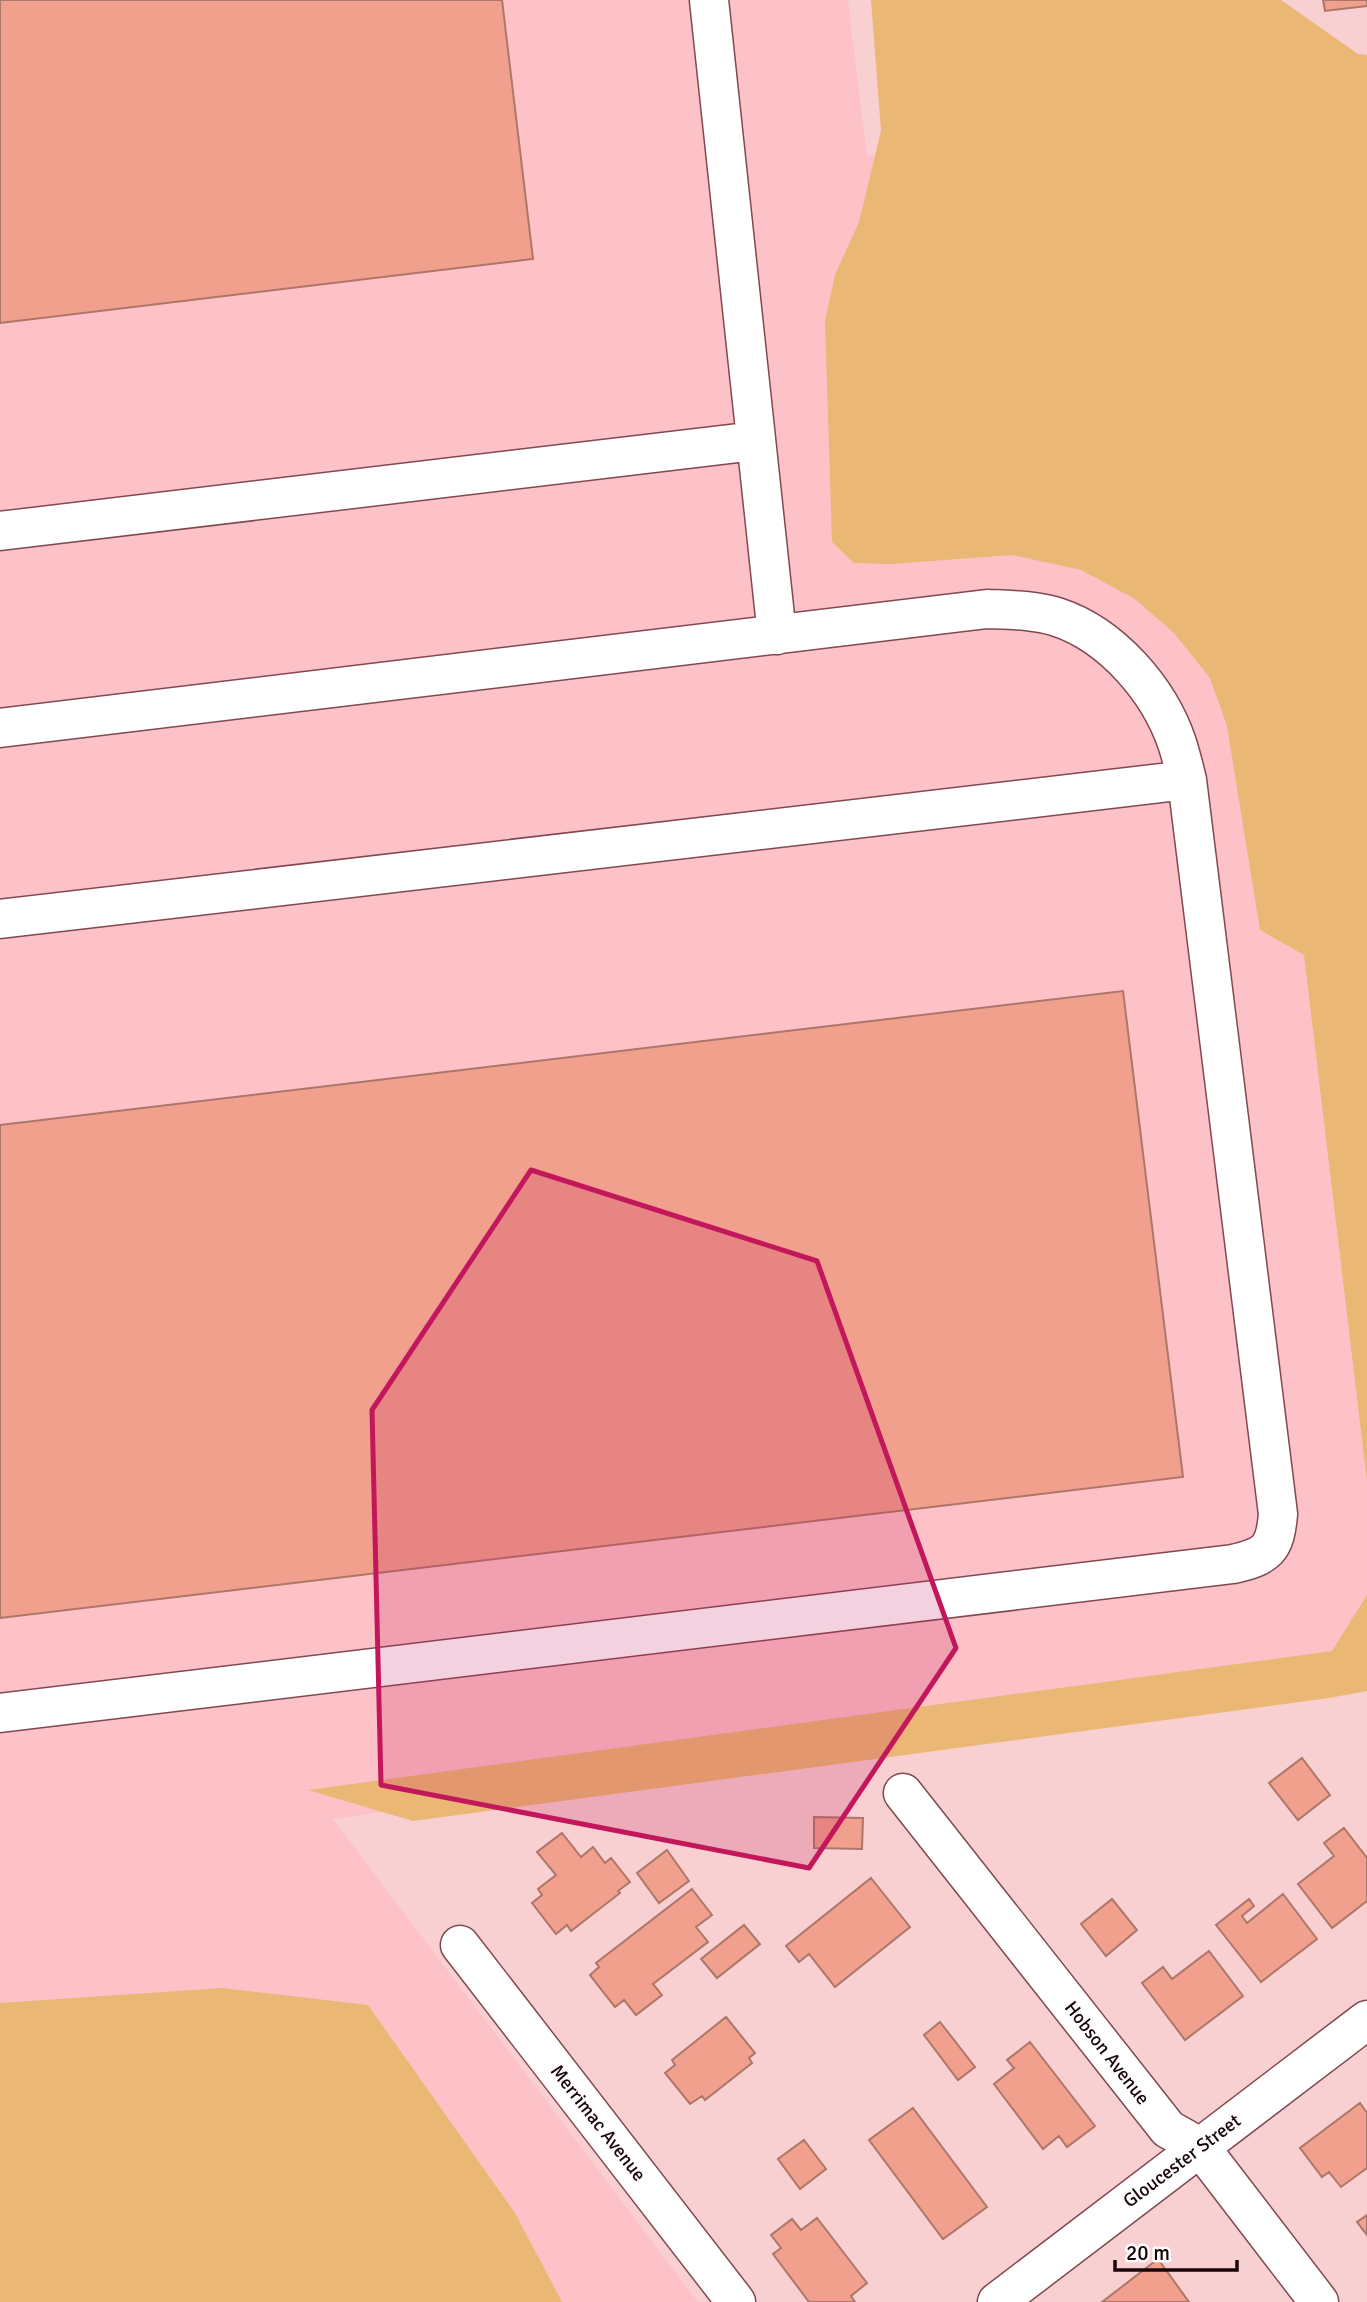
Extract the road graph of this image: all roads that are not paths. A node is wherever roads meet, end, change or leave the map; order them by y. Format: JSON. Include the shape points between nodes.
{"nodes":[{"id":1,"x":709,"y":0,"type":"edge"},
{"id":2,"x":755,"y":441,"type":"junction"},
{"id":3,"x":0,"y":531,"type":"edge"},
{"id":4,"x":777,"y":635,"type":"junction"},
{"id":5,"x":0,"y":728,"type":"edge"},
{"id":6,"x":1187,"y":780,"type":"junction"},
{"id":7,"x":0,"y":919,"type":"edge"},
{"id":8,"x":0,"y":1713,"type":"edge"},
{"id":9,"x":903,"y":1793,"type":"dead end"},
{"id":10,"x":460,"y":1945,"type":"dead end"},
{"id":11,"x":1367,"y":2020,"type":"edge"},
{"id":12,"x":1200,"y":2147,"type":"junction"},
{"id":13,"x":736,"y":2302,"type":"edge"},
{"id":14,"x":997,"y":2302,"type":"edge"},
{"id":15,"x":1320,"y":2302,"type":"edge"}],
"edges":[{"from":1,"to":2,"type":"street"},
{"from":2,"to":3,"type":"street"},
{"from":2,"to":4,"type":"street"},
{"from":4,"to":5,"type":"street"},
{"from":4,"to":6,"type":"street","via":[[987,609],[1056,617],[1087,631],[1139,677],[1177,742]]},
{"from":6,"to":7,"type":"street"},
{"from":6,"to":8,"type":"street","via":[[1278,1514],[1269,1550],[1233,1564]]},
{"from":9,"to":12,"type":"street","name":"Hobson Avenue","via":[[1168,2129]]},
{"from":10,"to":13,"type":"street","name":"Merrimac Avenue"},
{"from":11,"to":12,"type":"street","name":"Gloucester Street"},
{"from":12,"to":14,"type":"street","name":"Gloucester Street"},
{"from":12,"to":15,"type":"street","name":"Hobson Avenue"}]}
